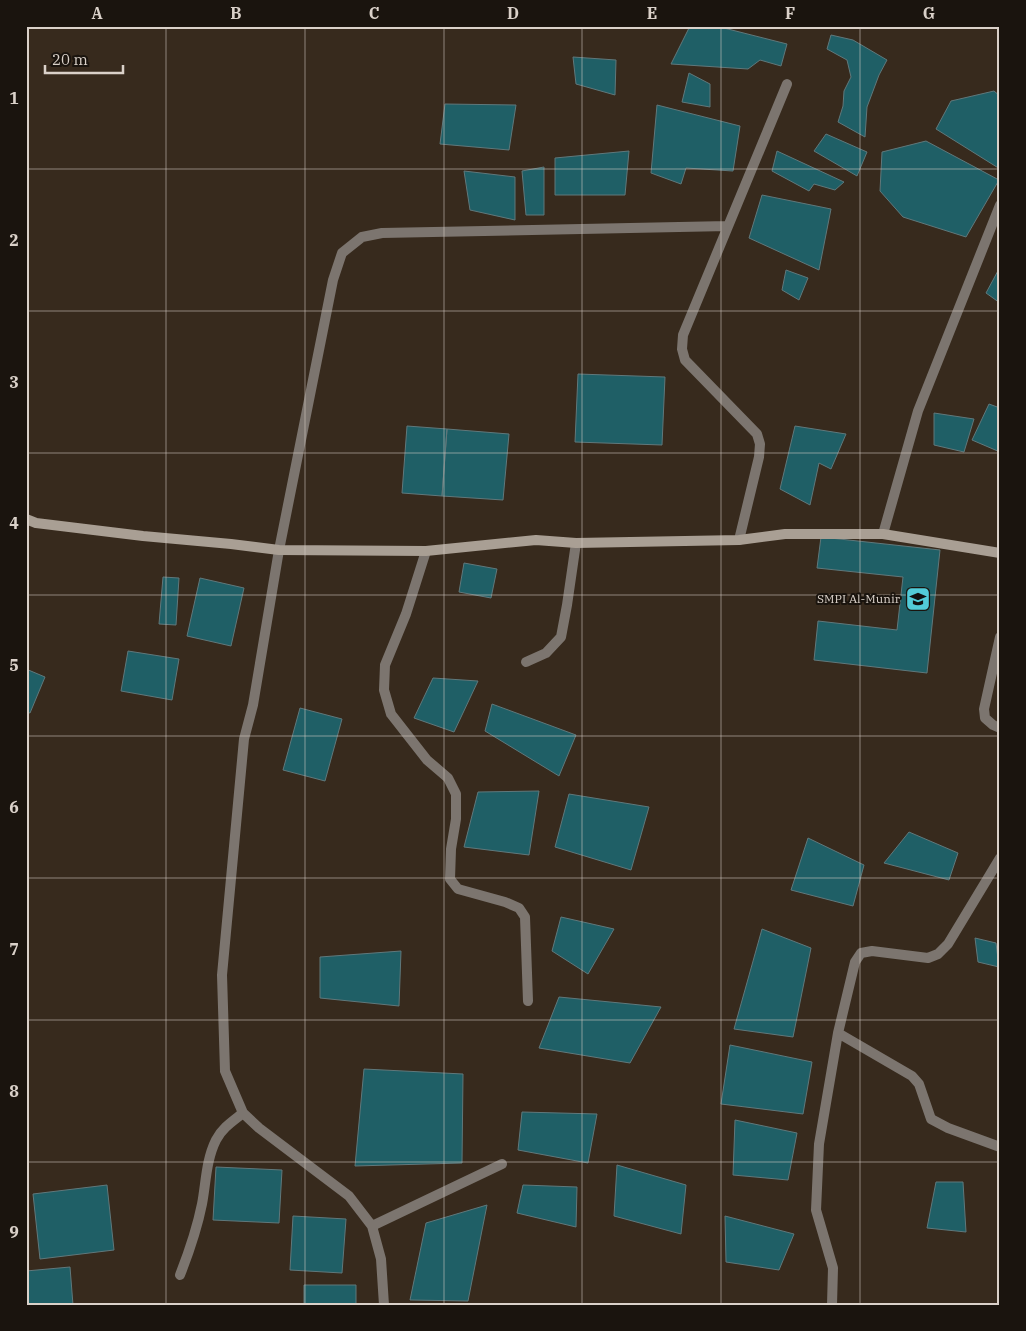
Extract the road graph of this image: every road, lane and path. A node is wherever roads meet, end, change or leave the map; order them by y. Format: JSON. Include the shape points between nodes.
{"nodes":[{"id":1,"x":787,"y":84,"type":"dead end"},
{"id":2,"x":1000,"y":205,"type":"edge"},
{"id":3,"x":728,"y":226,"type":"junction"},
{"id":4,"x":26,"y":519,"type":"edge"},
{"id":5,"x":883,"y":534,"type":"junction"},
{"id":6,"x":739,"y":540,"type":"junction"},
{"id":7,"x":576,"y":543,"type":"junction"},
{"id":8,"x":279,"y":550,"type":"junction"},
{"id":9,"x":426,"y":551,"type":"junction"},
{"id":10,"x":1000,"y":552,"type":"edge"},
{"id":11,"x":1000,"y":637,"type":"edge"},
{"id":12,"x":526,"y":662,"type":"dead end"},
{"id":13,"x":1000,"y":728,"type":"edge"},
{"id":14,"x":1000,"y":858,"type":"edge"},
{"id":15,"x":528,"y":1001,"type":"dead end"},
{"id":16,"x":838,"y":1033,"type":"junction"},
{"id":17,"x":243,"y":1113,"type":"junction"},
{"id":18,"x":1000,"y":1147,"type":"edge"},
{"id":19,"x":502,"y":1164,"type":"dead end"},
{"id":20,"x":372,"y":1226,"type":"junction"},
{"id":21,"x":180,"y":1275,"type":"dead end"},
{"id":22,"x":384,"y":1305,"type":"edge"},
{"id":23,"x":832,"y":1305,"type":"edge"}],
"edges":[{"from":1,"to":3,"type":"street"},
{"from":2,"to":5,"type":"street","via":[[918,411]]},
{"from":3,"to":6,"type":"street","via":[[683,335],[682,348],[685,360],[757,434],[760,444]]},
{"from":3,"to":8,"type":"street","via":[[382,233],[362,237],[342,253],[333,280]]},
{"from":4,"to":8,"type":"street","via":[[114,533]]},
{"from":5,"to":6,"type":"street","via":[[785,534]]},
{"from":5,"to":10,"type":"street"},
{"from":6,"to":7,"type":"street"},
{"from":7,"to":9,"type":"street","via":[[536,540]]},
{"from":7,"to":12,"type":"street","via":[[561,637],[546,654]]},
{"from":8,"to":9,"type":"street"},
{"from":8,"to":17,"type":"street","via":[[253,705],[244,739],[222,975],[225,1072]]},
{"from":9,"to":15,"type":"street","via":[[406,614],[385,665],[384,690],[391,714],[427,760],[448,778],[456,794],[450,879],[458,889],[519,908],[525,917]]},
{"from":11,"to":13,"type":"street","via":[[984,718]]},
{"from":14,"to":16,"type":"street","via":[[948,944],[938,954],[928,958],[872,951],[861,953],[855,962]]},
{"from":16,"to":18,"type":"street","via":[[912,1076],[919,1084],[931,1119]]},
{"from":16,"to":23,"type":"street","via":[[819,1144],[816,1204],[833,1268]]},
{"from":17,"to":20,"type":"street","via":[[349,1196]]},
{"from":17,"to":21,"type":"street","via":[[216,1139],[208,1161],[197,1228]]},
{"from":19,"to":20,"type":"street"},
{"from":20,"to":22,"type":"street","via":[[381,1259]]}]}
